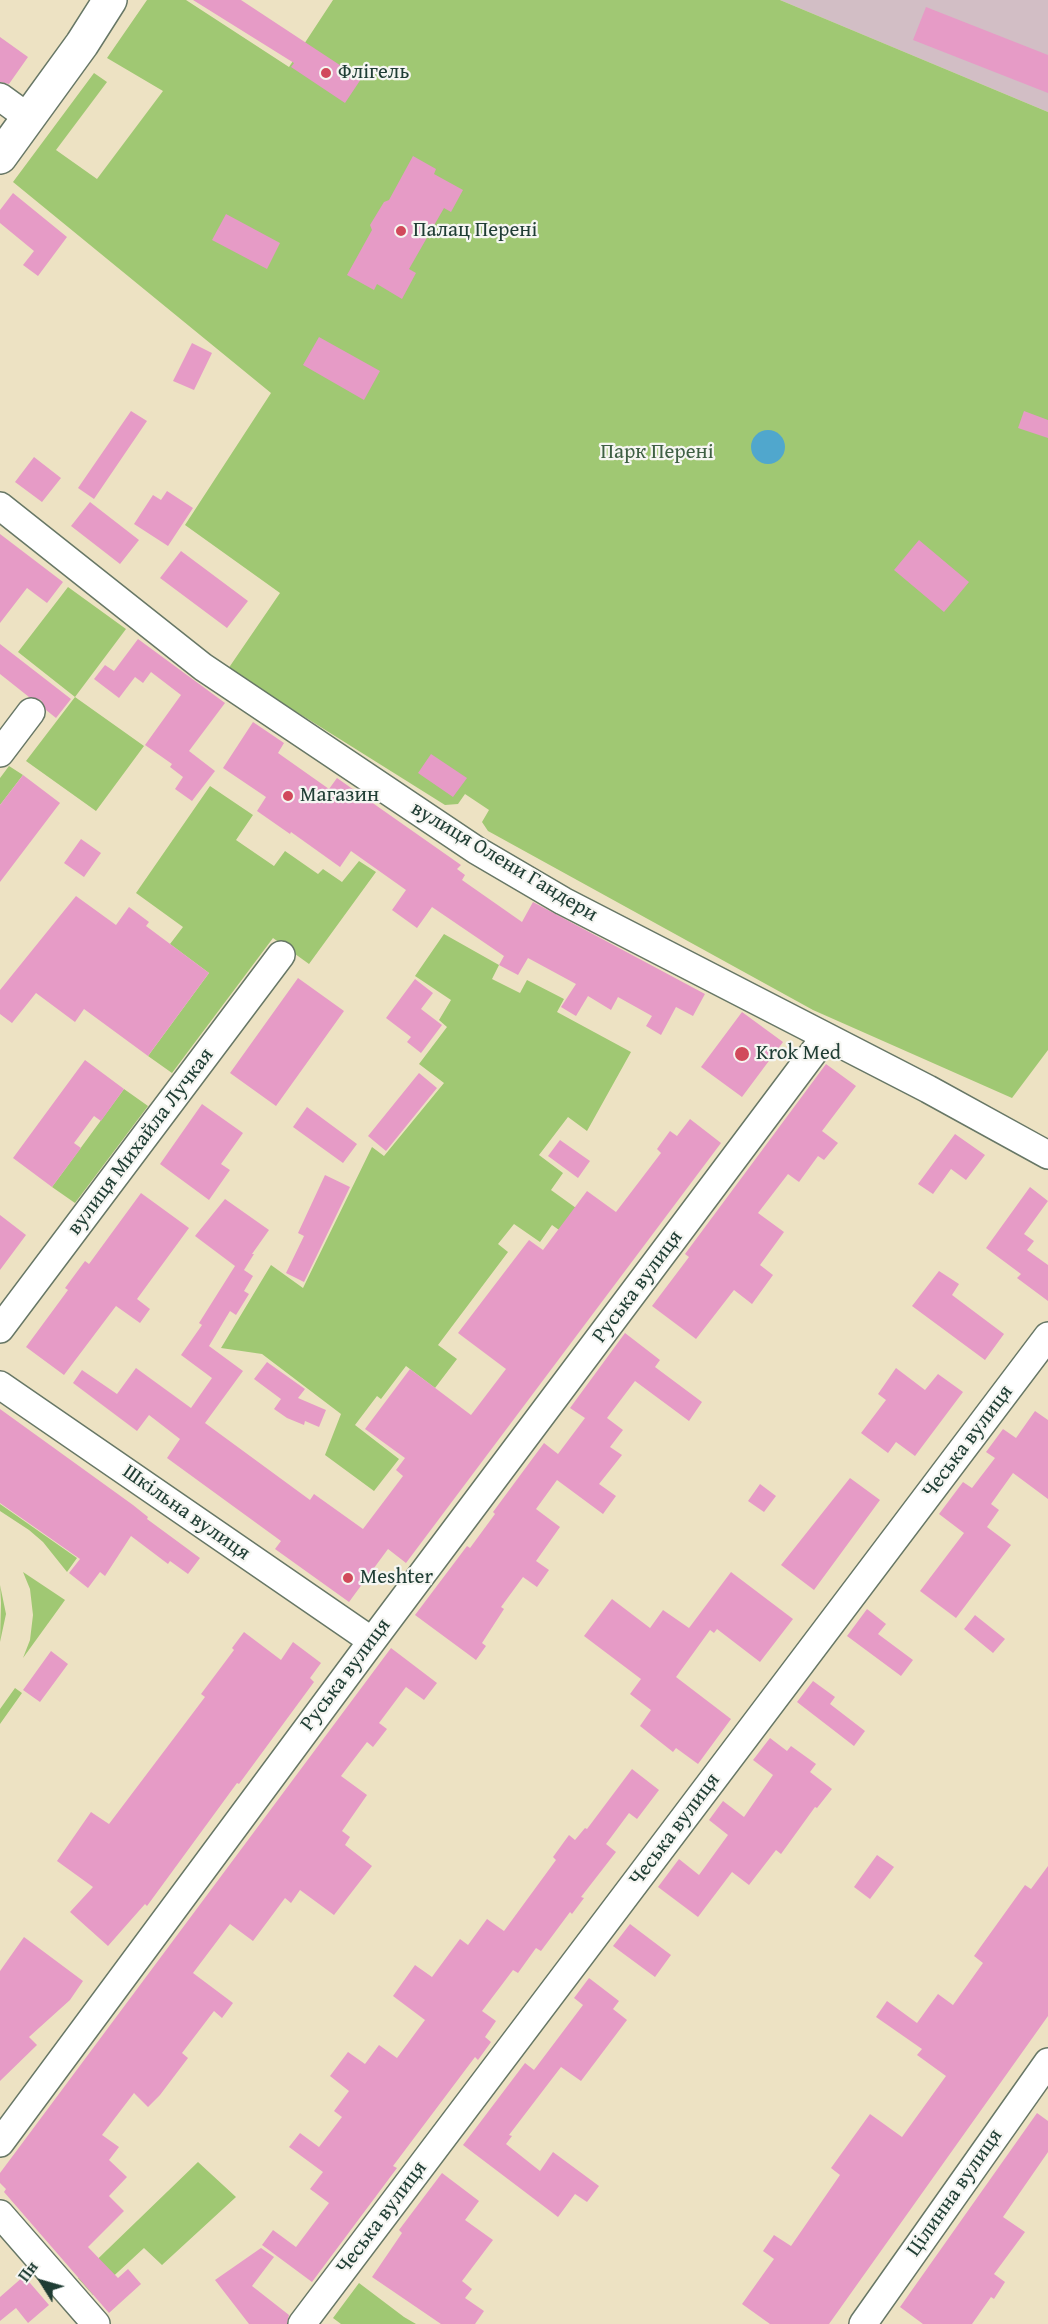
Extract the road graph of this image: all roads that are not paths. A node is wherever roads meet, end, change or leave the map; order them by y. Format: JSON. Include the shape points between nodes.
{"nodes":[{"id":1,"x":110,"y":0,"type":"edge"},
{"id":2,"x":0,"y":97,"type":"edge"},
{"id":3,"x":29,"y":118,"type":"junction"},
{"id":4,"x":0,"y":157,"type":"edge"},
{"id":5,"x":0,"y":506,"type":"edge"},
{"id":6,"x":31,"y":712,"type":"dead end"},
{"id":7,"x":0,"y":753,"type":"edge"},
{"id":8,"x":282,"y":955,"type":"dead end"},
{"id":9,"x":825,"y":1037,"type":"junction"},
{"id":10,"x":1048,"y":1155,"type":"edge"},
{"id":11,"x":0,"y":1329,"type":"edge"},
{"id":12,"x":1048,"y":1336,"type":"edge"},
{"id":13,"x":0,"y":1384,"type":"edge"},
{"id":14,"x":372,"y":1641,"type":"junction"},
{"id":15,"x":1048,"y":2062,"type":"edge"},
{"id":16,"x":0,"y":2143,"type":"edge"},
{"id":17,"x":0,"y":2214,"type":"edge"},
{"id":18,"x":96,"y":2324,"type":"edge"},
{"id":19,"x":302,"y":2324,"type":"edge"},
{"id":20,"x":863,"y":2324,"type":"edge"}],
"edges":[{"from":1,"to":3,"type":"highway"},
{"from":2,"to":3,"type":"street"},
{"from":3,"to":4,"type":"highway"},
{"from":5,"to":9,"type":"street","name":"вулиця Олени Гандери","via":[[203,667],[438,826],[563,901]]},
{"from":6,"to":7,"type":"street"},
{"from":8,"to":11,"type":"street","name":"вулиця Михайла Лучкая"},
{"from":9,"to":10,"type":"street","name":"вулиця Олени Гандери"},
{"from":9,"to":14,"type":"street","name":"Руська вулиця"},
{"from":12,"to":19,"type":"street","name":"Чеська вулиця"},
{"from":13,"to":14,"type":"street","name":"Шкільна вулиця"},
{"from":14,"to":16,"type":"street","name":"Руська вулиця"},
{"from":15,"to":20,"type":"street","name":"Цілинна вулиця"},
{"from":17,"to":18,"type":"street"}]}
